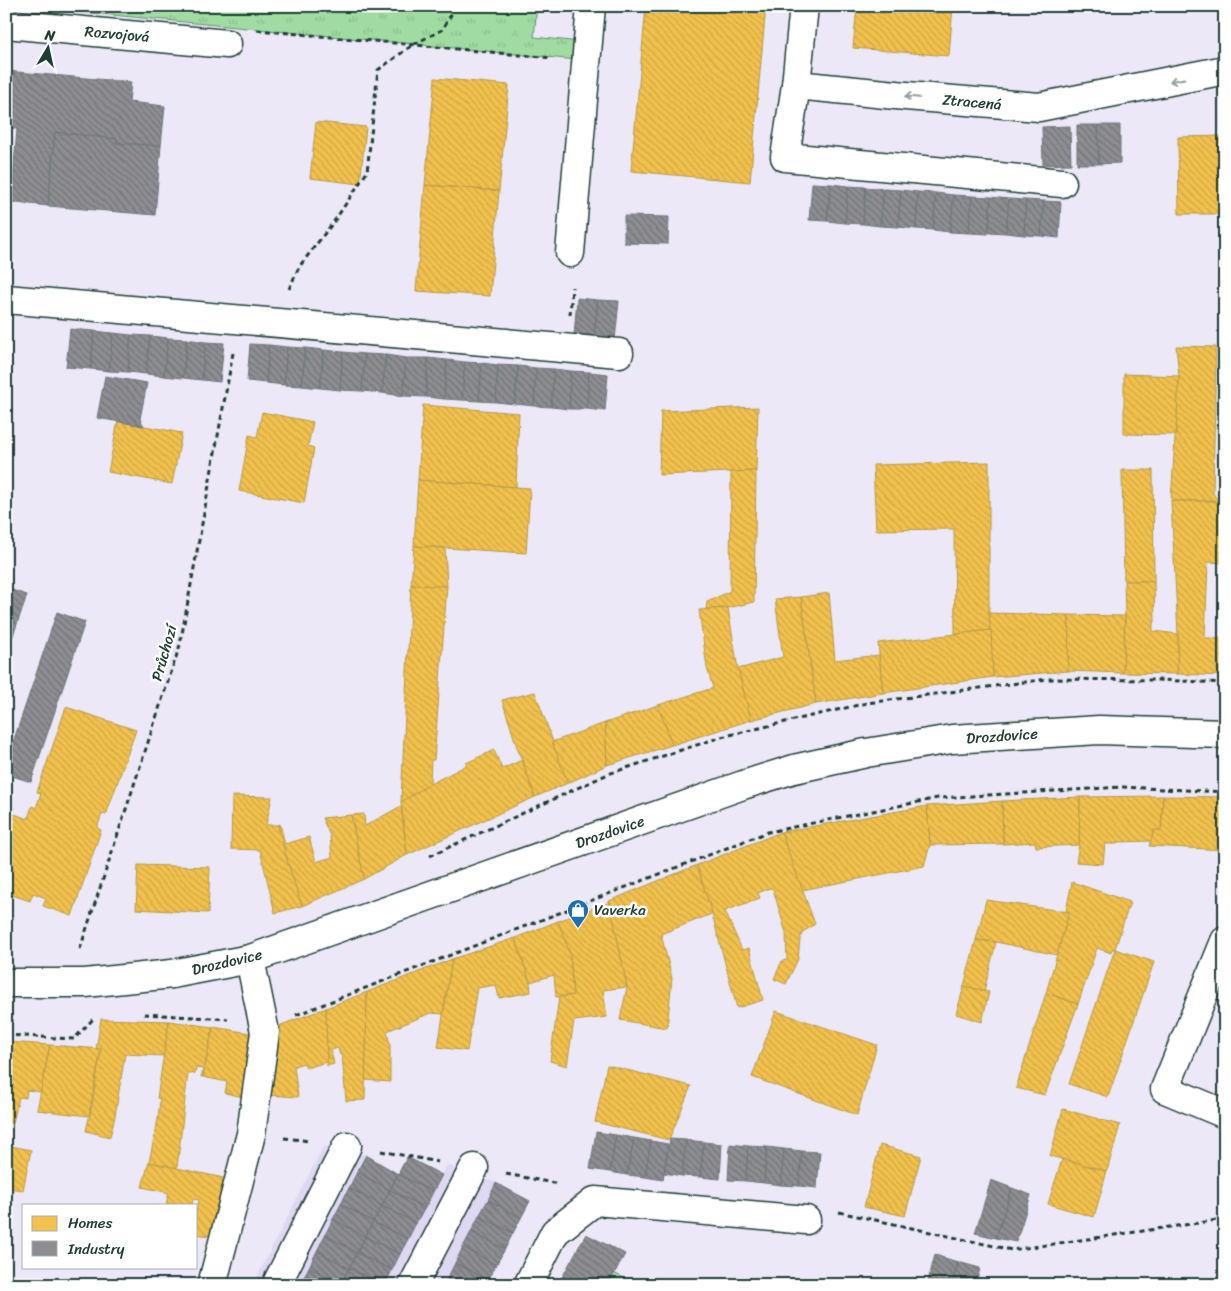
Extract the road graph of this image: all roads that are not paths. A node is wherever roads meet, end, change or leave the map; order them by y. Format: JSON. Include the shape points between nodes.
{"nodes":[{"id":1,"x":591,"y":6,"type":"edge"},
{"id":2,"x":804,"y":6,"type":"edge"},
{"id":3,"x":6,"y":24,"type":"edge"},
{"id":4,"x":227,"y":44,"type":"road end"},
{"id":5,"x":1225,"y":70,"type":"edge"},
{"id":6,"x":796,"y":85,"type":"junction"},
{"id":7,"x":1062,"y":182,"type":"dead end"},
{"id":8,"x":570,"y":253,"type":"road end"},
{"id":9,"x":6,"y":300,"type":"edge"},
{"id":10,"x":619,"y":353,"type":"dead end"},
{"id":11,"x":1225,"y":734,"type":"edge"},
{"id":12,"x":1225,"y":941,"type":"edge"},
{"id":13,"x":250,"y":959,"type":"junction"},
{"id":14,"x":6,"y":983,"type":"edge"},
{"id":15,"x":1225,"y":1114,"type":"edge"},
{"id":16,"x":347,"y":1146,"type":"road end"},
{"id":17,"x":474,"y":1168,"type":"road end"},
{"id":18,"x":806,"y":1220,"type":"road end"},
{"id":19,"x":212,"y":1285,"type":"edge"},
{"id":20,"x":276,"y":1285,"type":"edge"},
{"id":21,"x":413,"y":1285,"type":"edge"},
{"id":22,"x":528,"y":1285,"type":"edge"}],
"edges":[{"from":1,"to":8,"type":"street"},
{"from":2,"to":6,"type":"street"},
{"from":3,"to":4,"type":"street","name":"Rozvojová"},
{"from":5,"to":6,"type":"street","name":"Ztracená","one_way":true,"via":[[1039,107]]},
{"from":6,"to":7,"type":"street","via":[[785,157]]},
{"from":9,"to":10,"type":"street"},
{"from":11,"to":13,"type":"street","name":"Drozdovice","via":[[1099,730],[952,739],[803,767]]},
{"from":12,"to":15,"type":"street","via":[[1165,1089]]},
{"from":13,"to":14,"type":"street","name":"Drozdovice","via":[[172,974],[70,983]]},
{"from":13,"to":19,"type":"street","via":[[265,1032],[251,1134]]},
{"from":16,"to":20,"type":"street"},
{"from":17,"to":21,"type":"street"},
{"from":18,"to":22,"type":"street","via":[[595,1202],[555,1232]]}]}
